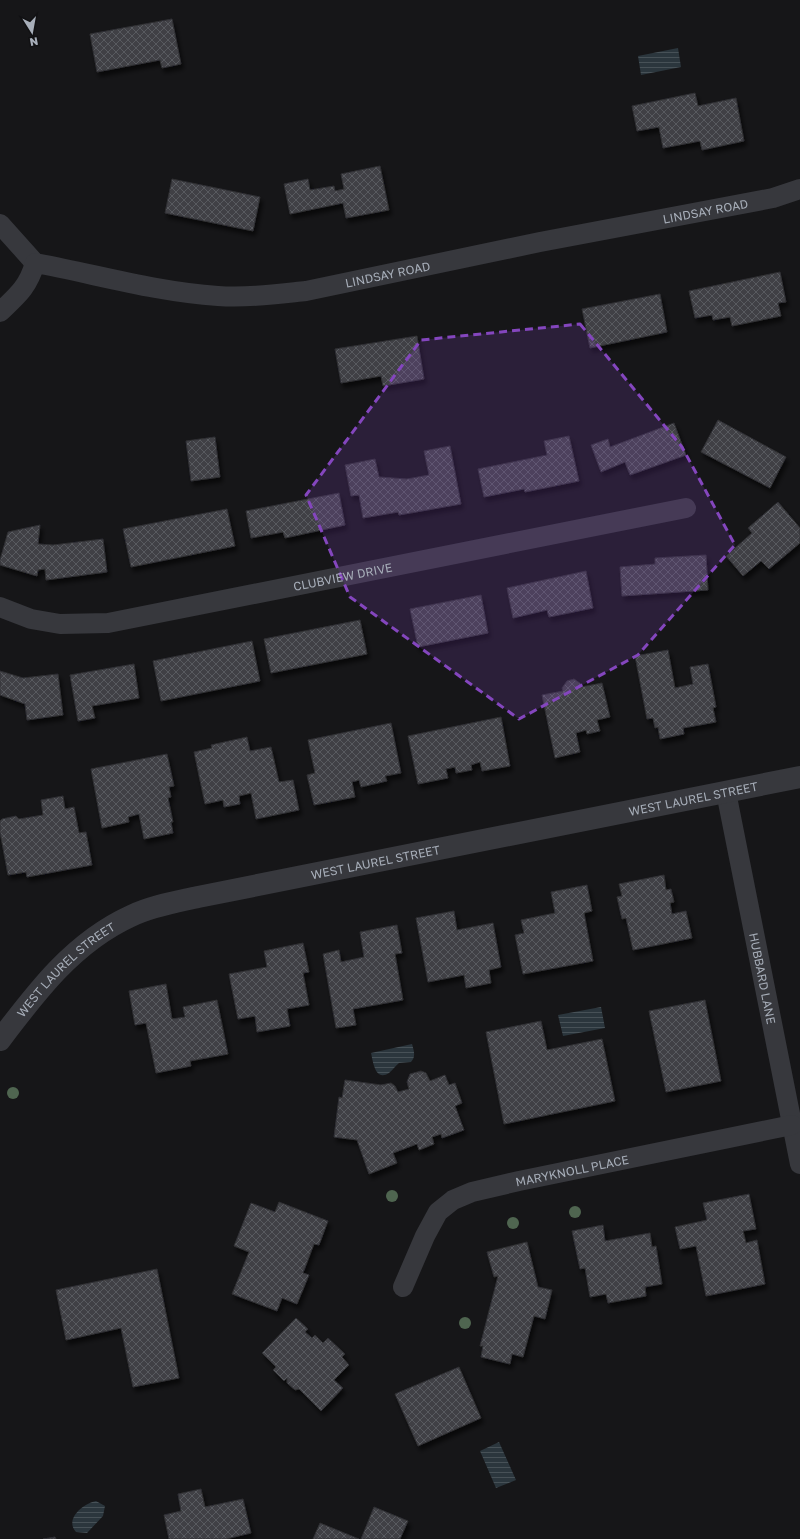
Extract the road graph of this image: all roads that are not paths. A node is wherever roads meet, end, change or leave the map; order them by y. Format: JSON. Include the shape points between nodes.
{"nodes":[{"id":1,"x":800,"y":189,"type":"edge"},
{"id":2,"x":0,"y":224,"type":"edge"},
{"id":3,"x":34,"y":262,"type":"junction"},
{"id":4,"x":0,"y":312,"type":"edge"},
{"id":5,"x":686,"y":508,"type":"dead end"},
{"id":6,"x":0,"y":607,"type":"edge"},
{"id":7,"x":800,"y":777,"type":"edge"},
{"id":8,"x":726,"y":792,"type":"junction"},
{"id":9,"x":0,"y":1040,"type":"edge"},
{"id":10,"x":792,"y":1125,"type":"junction"},
{"id":11,"x":800,"y":1164,"type":"edge"},
{"id":12,"x":403,"y":1287,"type":"dead end"}],
"edges":[{"from":1,"to":3,"type":"street","name":"LINDSAY ROAD","via":[[773,198],[540,242],[306,291],[267,296],[218,296],[163,289]]},
{"from":2,"to":3,"type":"street"},
{"from":3,"to":4,"type":"street","via":[[32,274],[22,291]]},
{"from":5,"to":6,"type":"street","name":"CLUBVIEW DRIVE","via":[[108,623],[60,624],[31,619]]},
{"from":7,"to":8,"type":"street","name":"WEST LAUREL STREET"},
{"from":8,"to":9,"type":"street","name":"WEST LAUREL STREET","via":[[198,897],[132,915],[106,929],[78,949],[48,978]]},
{"from":8,"to":10,"type":"street","name":"HUBBARD LANE"},
{"from":10,"to":11,"type":"street","name":"HUBBARD LANE"},
{"from":10,"to":12,"type":"street","name":"MARYKNOLL PLACE","via":[[472,1192],[453,1200],[438,1212]]}]}
